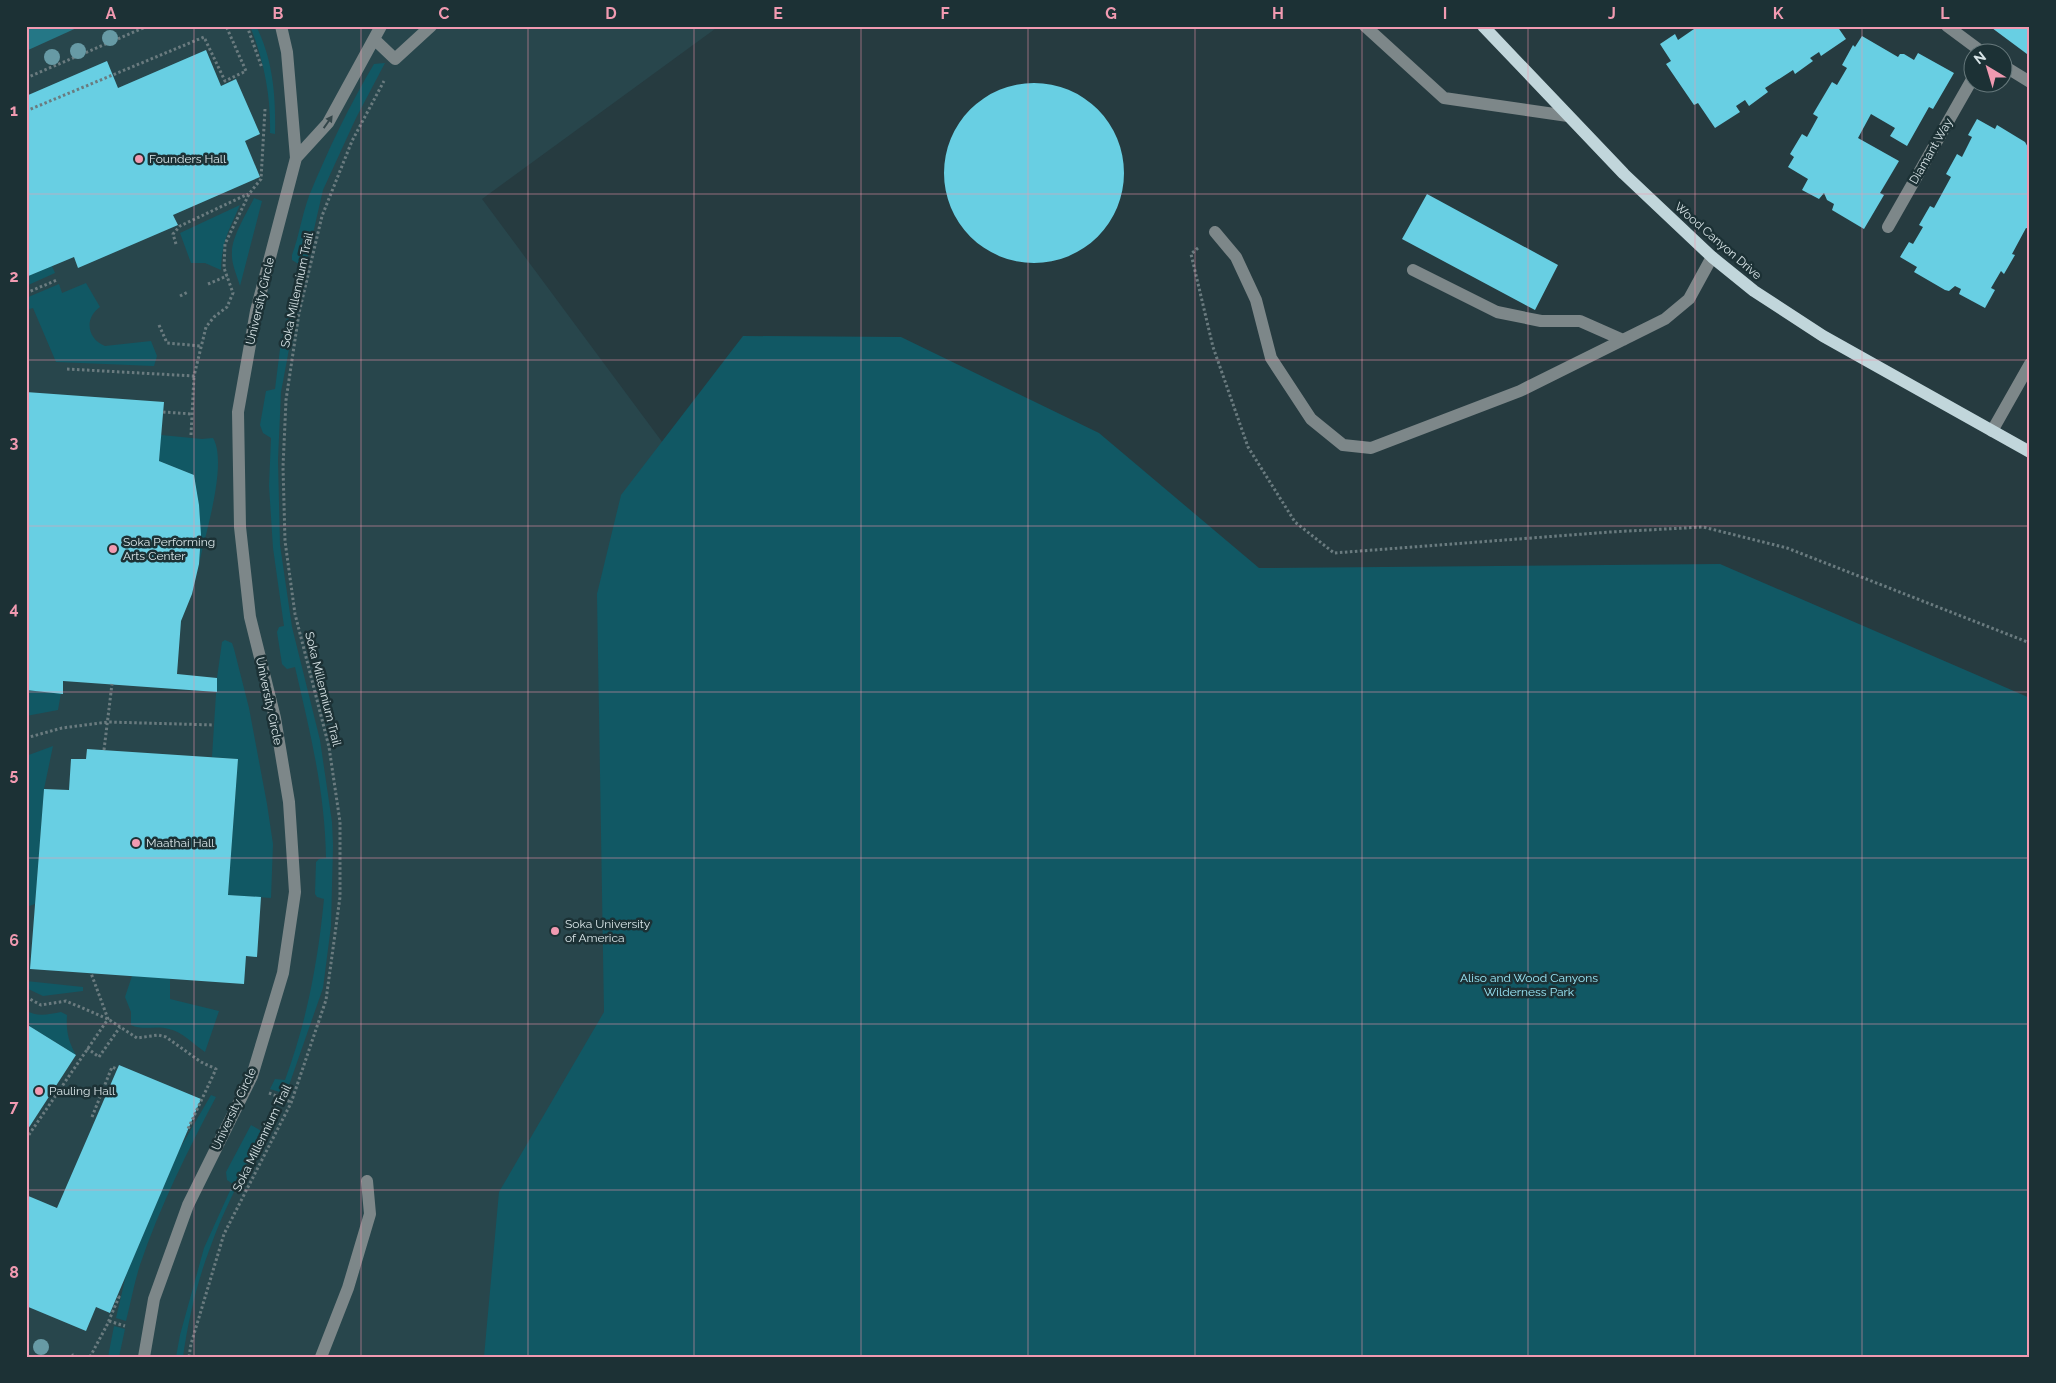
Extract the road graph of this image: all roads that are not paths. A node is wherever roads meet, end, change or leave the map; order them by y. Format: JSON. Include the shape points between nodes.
{"nodes":[{"id":1,"x":281,"y":26,"type":"edge"},
{"id":2,"x":382,"y":26,"type":"edge"},
{"id":3,"x":431,"y":26,"type":"edge"},
{"id":4,"x":1366,"y":26,"type":"edge"},
{"id":5,"x":1483,"y":26,"type":"edge"},
{"id":6,"x":1947,"y":26,"type":"edge"},
{"id":7,"x":374,"y":39,"type":"junction"},
{"id":8,"x":1969,"y":42,"type":"edge"},
{"id":9,"x":2014,"y":72,"type":"edge"},
{"id":10,"x":2030,"y":82,"type":"edge"},
{"id":11,"x":1965,"y":92,"type":"edge"},
{"id":12,"x":1568,"y":116,"type":"junction"},
{"id":13,"x":296,"y":158,"type":"junction"},
{"id":14,"x":1888,"y":226,"type":"dead end"},
{"id":15,"x":1215,"y":232,"type":"road end"},
{"id":16,"x":1712,"y":257,"type":"junction"},
{"id":17,"x":1413,"y":270,"type":"dead end"},
{"id":18,"x":1623,"y":340,"type":"junction"},
{"id":19,"x":2030,"y":364,"type":"edge"},
{"id":20,"x":1992,"y":432,"type":"junction"},
{"id":21,"x":2030,"y":452,"type":"edge"},
{"id":22,"x":367,"y":1181,"type":"dead end"},
{"id":23,"x":144,"y":1357,"type":"edge"},
{"id":24,"x":321,"y":1357,"type":"edge"}],
"edges":[{"from":1,"to":13,"type":"street","name":"University Circle","via":[[287,52]]},
{"from":2,"to":7,"type":"street"},
{"from":3,"to":7,"type":"street","via":[[395,59]]},
{"from":4,"to":12,"type":"street","via":[[1444,98]]},
{"from":5,"to":12,"type":"main road","name":"Wood Canyon Drive"},
{"from":6,"to":8,"type":"street"},
{"from":13,"to":7,"type":"street","one_way":true,"via":[[328,123]]},
{"from":9,"to":10,"type":"street"},
{"from":11,"to":14,"type":"street","name":"Diamant Way"},
{"from":12,"to":16,"type":"main road","name":"Wood Canyon Drive"},
{"from":13,"to":23,"type":"street","name":"University Circle","via":[[256,311],[238,412],[240,527],[249,608],[275,718],[289,802],[295,892],[283,973],[252,1076],[188,1205],[154,1299]]},
{"from":15,"to":18,"type":"street","via":[[1236,257],[1256,300],[1271,358],[1311,418],[1342,445],[1372,448],[1520,390]]},
{"from":16,"to":18,"type":"street","via":[[1689,299],[1664,319]]},
{"from":16,"to":20,"type":"main road","name":"Wood Canyon Drive","via":[[1754,291],[1823,336]]},
{"from":17,"to":18,"type":"street","via":[[1497,312],[1541,321],[1580,320]]},
{"from":19,"to":20,"type":"street"},
{"from":20,"to":21,"type":"main road","name":"Wood Canyon Drive"},
{"from":22,"to":24,"type":"street","via":[[370,1214],[348,1288]]}]}
